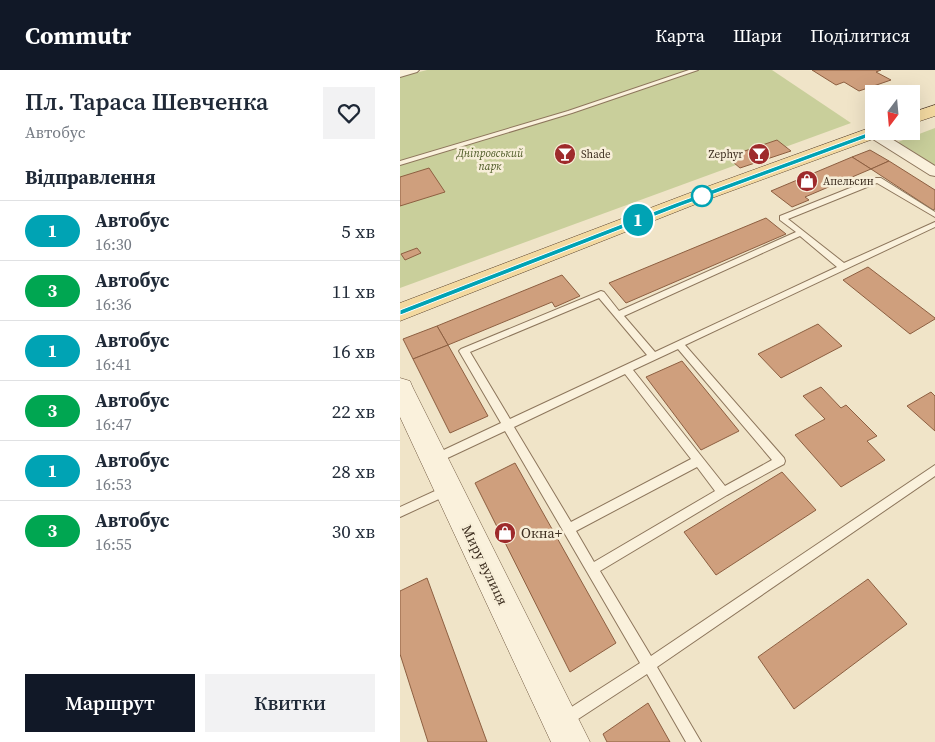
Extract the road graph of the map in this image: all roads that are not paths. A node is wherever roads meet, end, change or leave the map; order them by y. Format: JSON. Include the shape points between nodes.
{"nodes":[{"id":1,"x":412,"y":70,"type":"edge"},
{"id":2,"x":696,"y":70,"type":"edge"},
{"id":3,"x":400,"y":73,"type":"edge"},
{"id":4,"x":935,"y":110,"type":"edge"},
{"id":5,"x":920,"y":116,"type":"edge"},
{"id":6,"x":865,"y":136,"type":"edge"},
{"id":7,"x":887,"y":140,"type":"edge"},
{"id":8,"x":400,"y":164,"type":"edge"},
{"id":9,"x":935,"y":172,"type":"edge"},
{"id":10,"x":935,"y":215,"type":"edge"},
{"id":11,"x":935,"y":224,"type":"edge"},
{"id":12,"x":800,"y":234,"type":"junction"},
{"id":13,"x":843,"y":267,"type":"junction"},
{"id":14,"x":400,"y":312,"type":"edge"},
{"id":15,"x":618,"y":314,"type":"junction"},
{"id":16,"x":679,"y":344,"type":"junction"},
{"id":17,"x":653,"y":356,"type":"junction"},
{"id":18,"x":627,"y":369,"type":"junction"},
{"id":19,"x":400,"y":388,"type":"edge"},
{"id":20,"x":508,"y":425,"type":"junction"},
{"id":21,"x":434,"y":460,"type":"junction"},
{"id":22,"x":698,"y":461,"type":"junction"},
{"id":23,"x":935,"y":470,"type":"edge"},
{"id":24,"x":449,"y":490,"type":"junction"},
{"id":25,"x":723,"y":492,"type":"junction"},
{"id":26,"x":400,"y":512,"type":"edge"},
{"id":27,"x":569,"y":529,"type":"junction"},
{"id":28,"x":593,"y":570,"type":"junction"},
{"id":29,"x":649,"y":665,"type":"junction"},
{"id":30,"x":566,"y":732,"type":"edge"},
{"id":31,"x":694,"y":742,"type":"edge"}],
"edges":[{"from":1,"to":3,"type":"street"},
{"from":2,"to":8,"type":"lane"},
{"from":4,"to":5,"type":"main road"},
{"from":6,"to":14,"type":"main road"},
{"from":7,"to":9,"type":"street"},
{"from":10,"to":12,"type":"lane","via":[[878,180],[783,218]]},
{"from":11,"to":13,"type":"lane"},
{"from":12,"to":13,"type":"lane"},
{"from":12,"to":15,"type":"lane"},
{"from":13,"to":16,"type":"lane"},
{"from":15,"to":17,"type":"lane"},
{"from":15,"to":20,"type":"lane","via":[[601,294],[464,351]]},
{"from":16,"to":17,"type":"lane"},
{"from":16,"to":25,"type":"lane","via":[[780,461]]},
{"from":17,"to":18,"type":"lane"},
{"from":18,"to":20,"type":"lane"},
{"from":18,"to":22,"type":"lane"},
{"from":19,"to":21,"type":"street","name":"Миру вулиця"},
{"from":20,"to":21,"type":"lane"},
{"from":20,"to":27,"type":"lane"},
{"from":21,"to":24,"type":"street","name":"Миру вулиця"},
{"from":22,"to":25,"type":"lane"},
{"from":22,"to":27,"type":"lane"},
{"from":23,"to":29,"type":"lane"},
{"from":24,"to":26,"type":"lane"},
{"from":24,"to":30,"type":"street","name":"Миру вулиця"},
{"from":25,"to":28,"type":"lane"},
{"from":27,"to":28,"type":"lane"},
{"from":28,"to":29,"type":"lane"},
{"from":29,"to":30,"type":"lane"},
{"from":29,"to":31,"type":"lane"}]}
